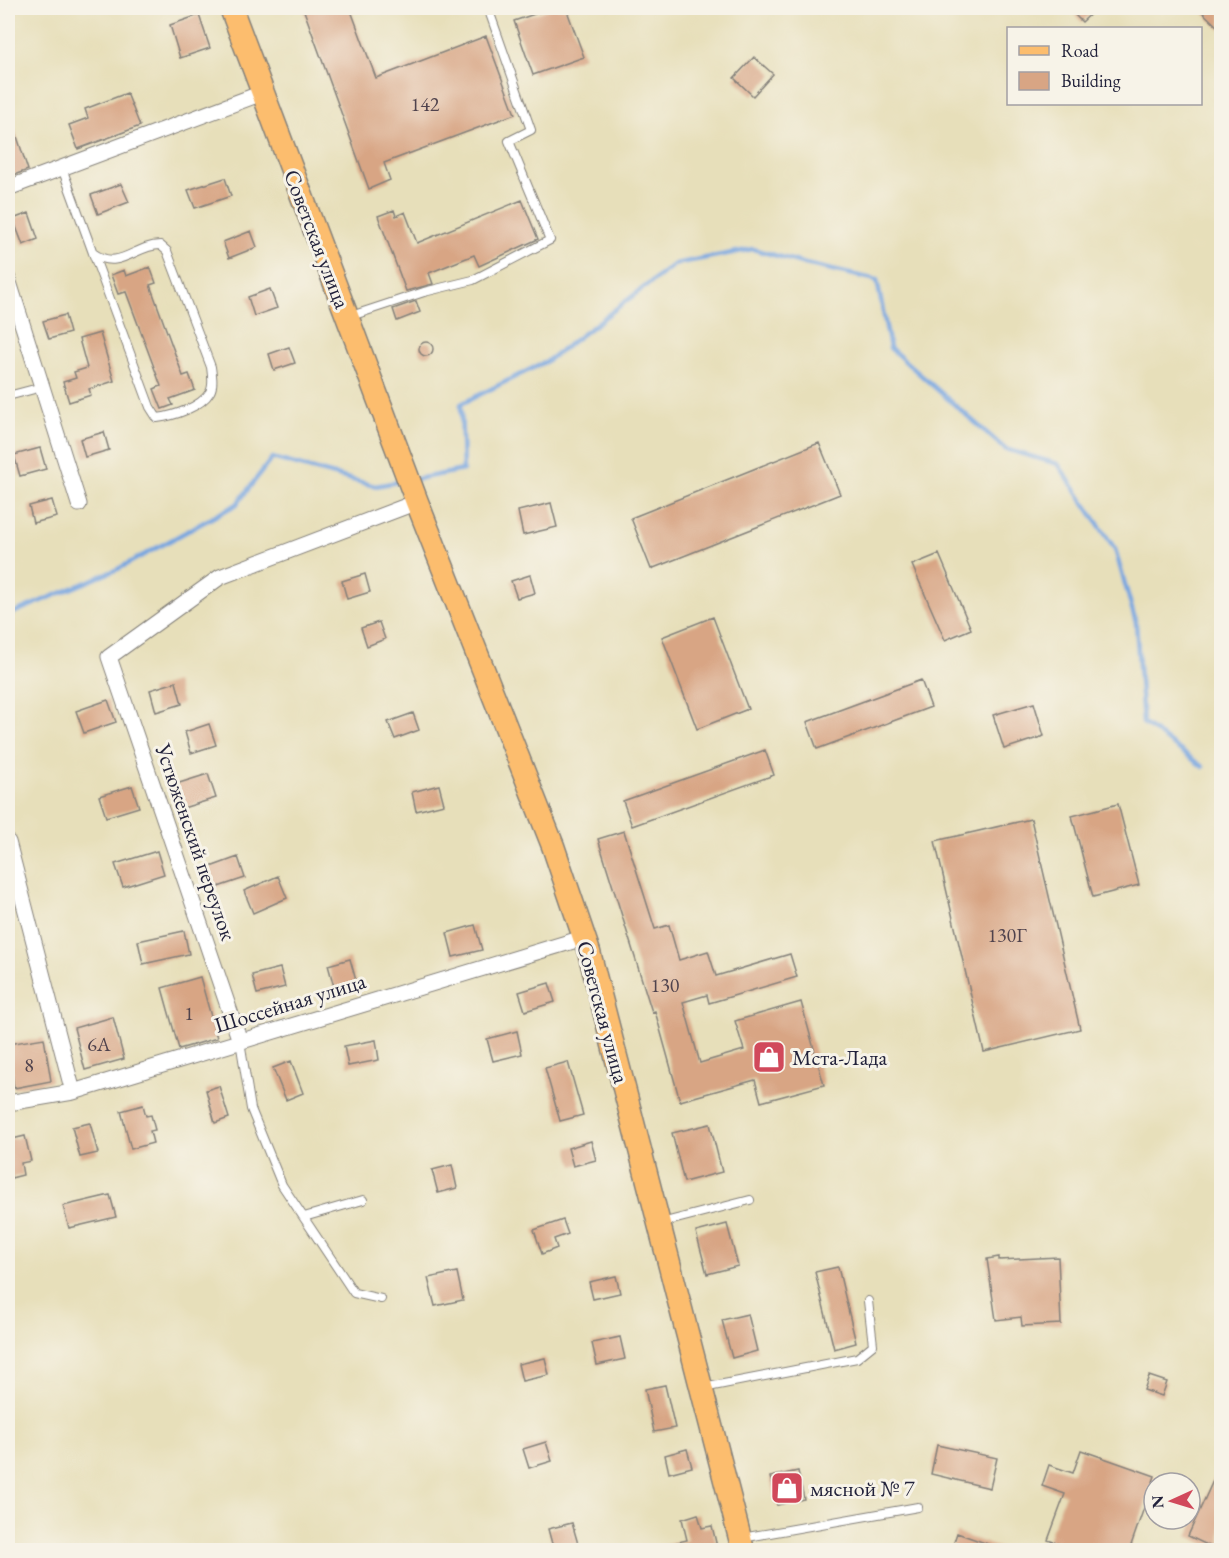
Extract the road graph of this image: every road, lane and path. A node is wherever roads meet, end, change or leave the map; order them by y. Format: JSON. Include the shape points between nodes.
{"nodes":[{"id":1,"x":231,"y":8,"type":"edge"},
{"id":2,"x":488,"y":8,"type":"edge"},
{"id":3,"x":262,"y":93,"type":"junction"},
{"id":4,"x":62,"y":168,"type":"junction"},
{"id":5,"x":8,"y":188,"type":"edge"},
{"id":6,"x":93,"y":253,"type":"junction"},
{"id":7,"x":8,"y":279,"type":"edge"},
{"id":8,"x":347,"y":317,"type":"junction"},
{"id":9,"x":42,"y":387,"type":"junction"},
{"id":10,"x":8,"y":396,"type":"edge"},
{"id":11,"x":411,"y":488,"type":"junction"},
{"id":12,"x":79,"y":504,"type":"dead end"},
{"id":13,"x":8,"y":842,"type":"edge"},
{"id":14,"x":583,"y":938,"type":"junction"},
{"id":15,"x":240,"y":1041,"type":"junction"},
{"id":16,"x":73,"y":1092,"type":"junction"},
{"id":17,"x":8,"y":1103,"type":"edge"},
{"id":18,"x":363,"y":1200,"type":"dead end"},
{"id":19,"x":750,"y":1200,"type":"dead end"},
{"id":20,"x":304,"y":1217,"type":"junction"},
{"id":21,"x":660,"y":1223,"type":"junction"},
{"id":22,"x":381,"y":1299,"type":"dead end"},
{"id":23,"x":868,"y":1301,"type":"dead end"},
{"id":24,"x":702,"y":1388,"type":"junction"},
{"id":25,"x":918,"y":1507,"type":"dead end"},
{"id":26,"x":742,"y":1545,"type":"edge"}],
"edges":[{"from":1,"to":3,"type":"main road","name":"Советская улица"},
{"from":2,"to":8,"type":"lane","via":[[531,130],[509,141],[550,240],[473,280]]},
{"from":3,"to":4,"type":"street"},
{"from":3,"to":8,"type":"main road","name":"Советская улица"},
{"from":4,"to":5,"type":"street"},
{"from":4,"to":6,"type":"lane"},
{"from":6,"to":6,"type":"lane","via":[[102,260],[116,260],[153,245],[167,251],[211,367],[210,391],[199,403],[157,418]]},
{"from":7,"to":9,"type":"street"},
{"from":8,"to":11,"type":"main road","name":"Советская улица"},
{"from":9,"to":10,"type":"lane"},
{"from":9,"to":12,"type":"street"},
{"from":11,"to":14,"type":"main road","name":"Советская улица","via":[[553,846]]},
{"from":11,"to":15,"type":"street","name":"Устюженский переулок","via":[[220,577],[109,657]]},
{"from":13,"to":16,"type":"street"},
{"from":14,"to":15,"type":"street","name":"Шоссейная улица"},
{"from":14,"to":21,"type":"main road","name":"Советская улица"},
{"from":15,"to":16,"type":"street","name":"Шоссейная улица"},
{"from":15,"to":20,"type":"lane","via":[[251,1108],[282,1185]]},
{"from":16,"to":17,"type":"street","name":"Шоссейная улица"},
{"from":18,"to":20,"type":"lane"},
{"from":19,"to":21,"type":"lane"},
{"from":20,"to":22,"type":"lane","via":[[354,1293]]},
{"from":21,"to":24,"type":"main road","name":"Советская улица"},
{"from":23,"to":24,"type":"lane","via":[[873,1345],[858,1358]]},
{"from":24,"to":26,"type":"main road","name":"Советская улица"},
{"from":25,"to":26,"type":"lane"}]}
